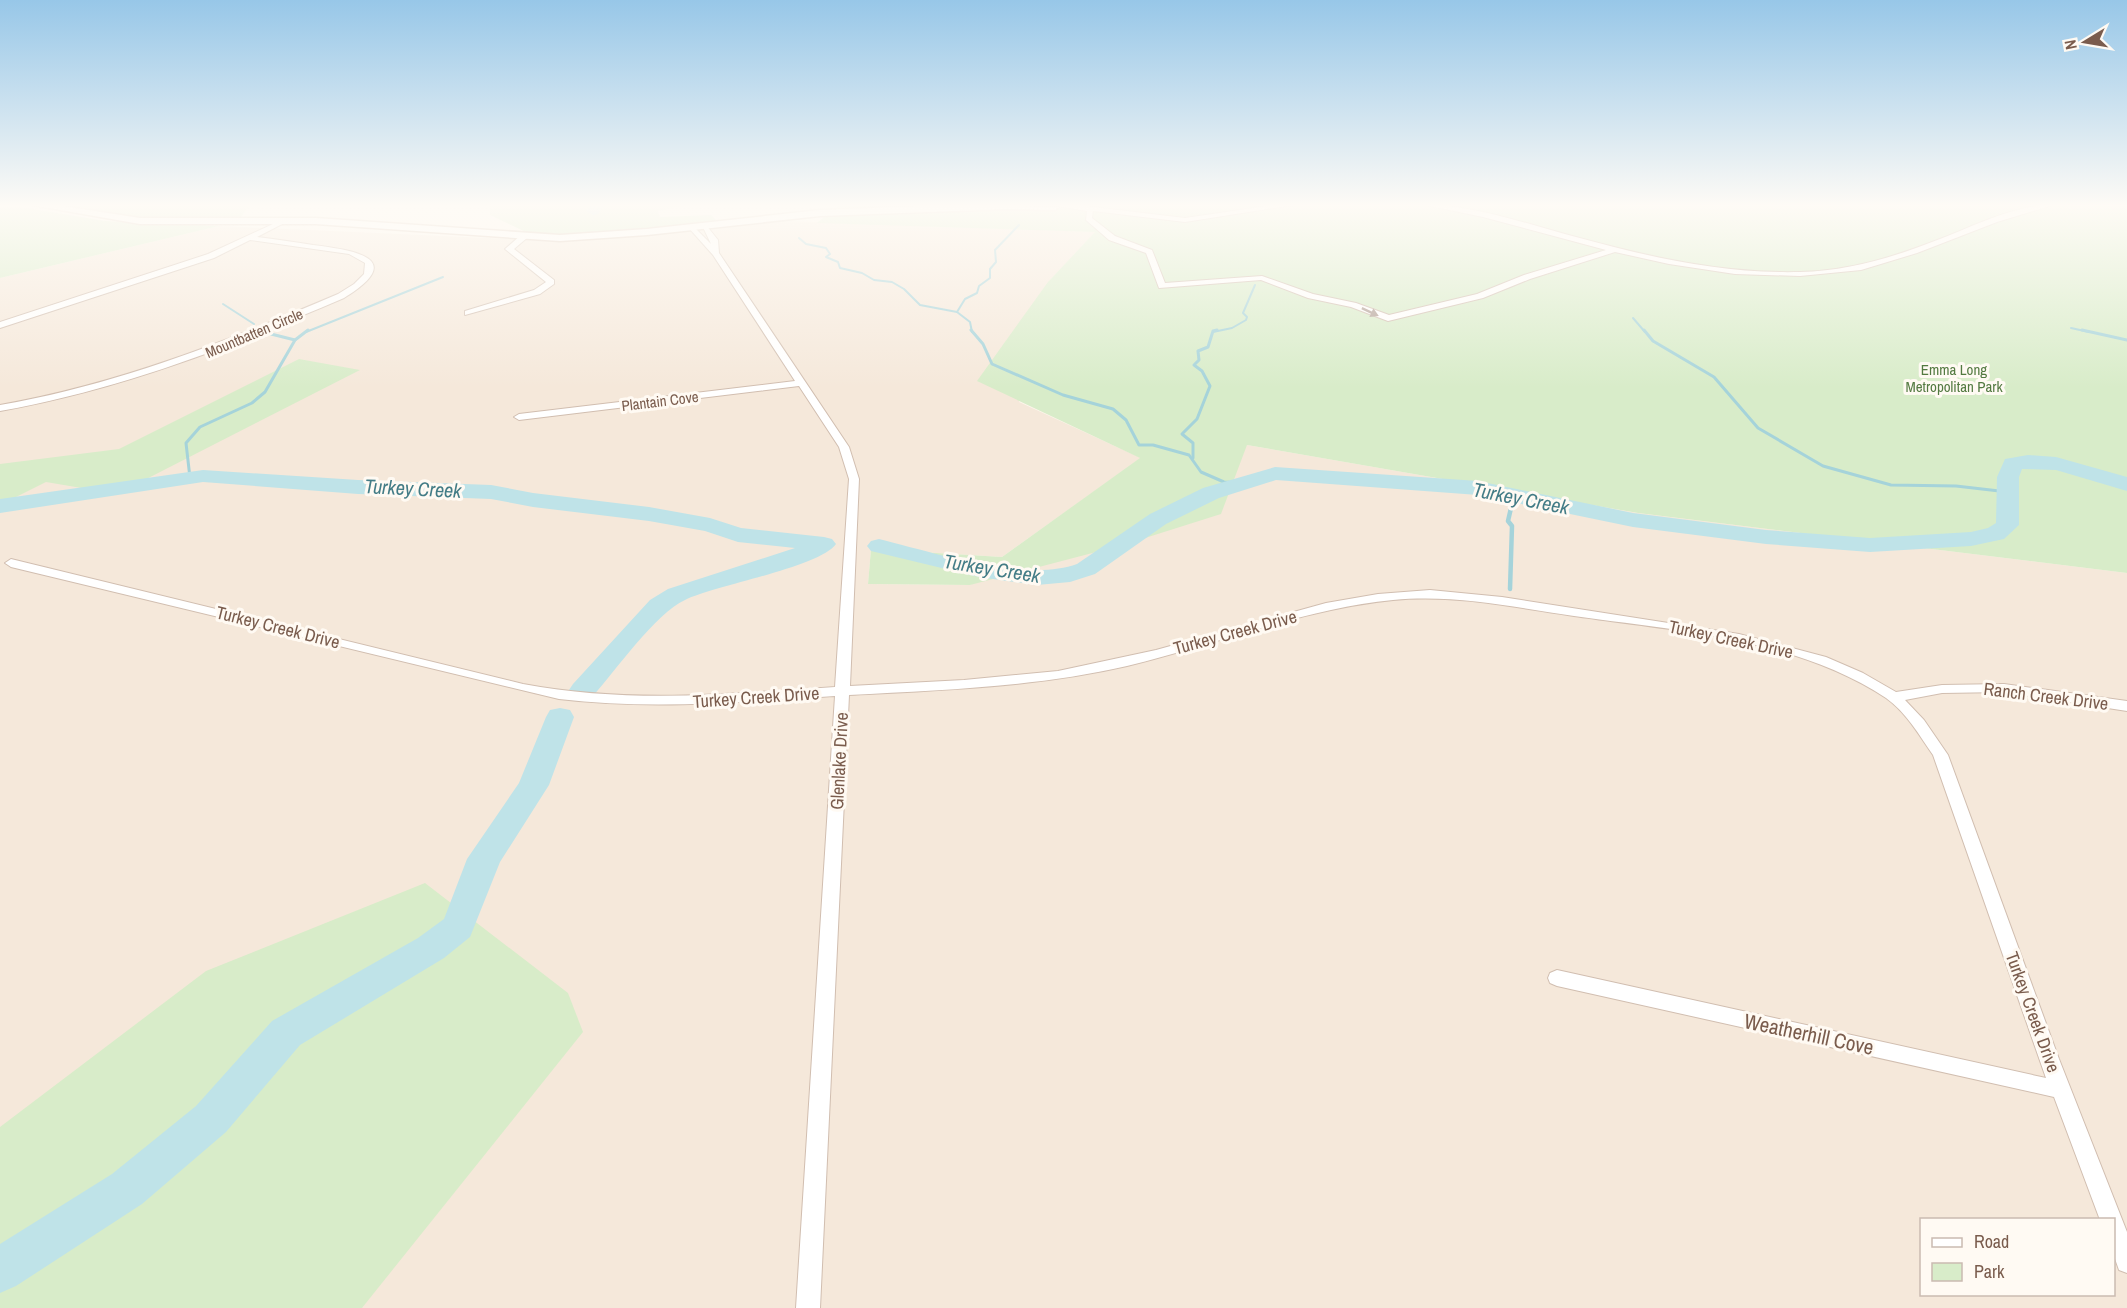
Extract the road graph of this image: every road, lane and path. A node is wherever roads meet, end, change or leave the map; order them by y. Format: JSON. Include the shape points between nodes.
{"nodes":[{"id":1,"x":168,"y":266,"type":"edge"},
{"id":2,"x":180,"y":266,"type":"edge"},
{"id":3,"x":370,"y":266,"type":"edge"},
{"id":4,"x":531,"y":266,"type":"edge"},
{"id":5,"x":725,"y":266,"type":"edge"},
{"id":6,"x":1154,"y":266,"type":"edge"},
{"id":7,"x":1562,"y":266,"type":"edge"},
{"id":8,"x":1693,"y":266,"type":"edge"},
{"id":9,"x":1865,"y":266,"type":"edge"},
{"id":10,"x":113,"y":288,"type":"junction"},
{"id":11,"x":496,"y":295,"type":"dead end"},
{"id":12,"x":512,"y":300,"type":"junction"},
{"id":13,"x":468,"y":314,"type":"dead end"},
{"id":14,"x":0,"y":325,"type":"edge"},
{"id":15,"x":801,"y":383,"type":"junction"},
{"id":16,"x":0,"y":408,"type":"edge"},
{"id":17,"x":519,"y":417,"type":"dead end"},
{"id":18,"x":10,"y":563,"type":"dead end"},
{"id":19,"x":843,"y":691,"type":"junction"},
{"id":20,"x":1894,"y":697,"type":"junction"},
{"id":21,"x":2127,"y":706,"type":"edge"},
{"id":22,"x":1557,"y":978,"type":"dead end"},
{"id":23,"x":2061,"y":1090,"type":"junction"},
{"id":24,"x":2110,"y":1218,"type":"edge"},
{"id":25,"x":2115,"y":1230,"type":"edge"},
{"id":26,"x":2127,"y":1262,"type":"edge"},
{"id":27,"x":808,"y":1308,"type":"edge"}],
"edges":[{"from":1,"to":10,"type":"street"},
{"from":2,"to":10,"type":"street"},
{"from":3,"to":16,"type":"street","name":"Mountbatten Circle","via":[[361,282],[341,296],[198,356],[101,388]]},
{"from":4,"to":12,"type":"street","via":[[551,282],[537,292]]},
{"from":5,"to":15,"type":"street","name":"Glenlake Drive"},
{"from":6,"to":7,"type":"street","one_way":true,"via":[[1162,286],[1262,278],[1311,296],[1353,304],[1386,318],[1440,308]]},
{"from":8,"to":9,"type":"street","via":[[1748,273],[1832,272]]},
{"from":10,"to":14,"type":"street"},
{"from":11,"to":12,"type":"street"},
{"from":12,"to":13,"type":"street"},
{"from":15,"to":17,"type":"street","name":"Plantain Cove"},
{"from":15,"to":19,"type":"street","name":"Glenlake Drive","via":[[844,447],[854,478]]},
{"from":18,"to":19,"type":"street","name":"Turkey Creek Drive","via":[[591,701],[695,702]]},
{"from":19,"to":20,"type":"street","name":"Turkey Creek Drive","via":[[1058,675],[1112,665],[1362,599],[1434,594],[1696,629],[1838,666]]},
{"from":19,"to":27,"type":"street","name":"Glenlake Drive"},
{"from":20,"to":21,"type":"street","name":"Ranch Creek Drive","via":[[1942,689],[2004,688]]},
{"from":20,"to":23,"type":"street","name":"Turkey Creek Drive","via":[[1917,720],[1940,755]]},
{"from":22,"to":23,"type":"street","name":"Weatherhill Cove"},
{"from":23,"to":24,"type":"street","name":"Turkey Creek Drive"},
{"from":25,"to":26,"type":"street"}]}
